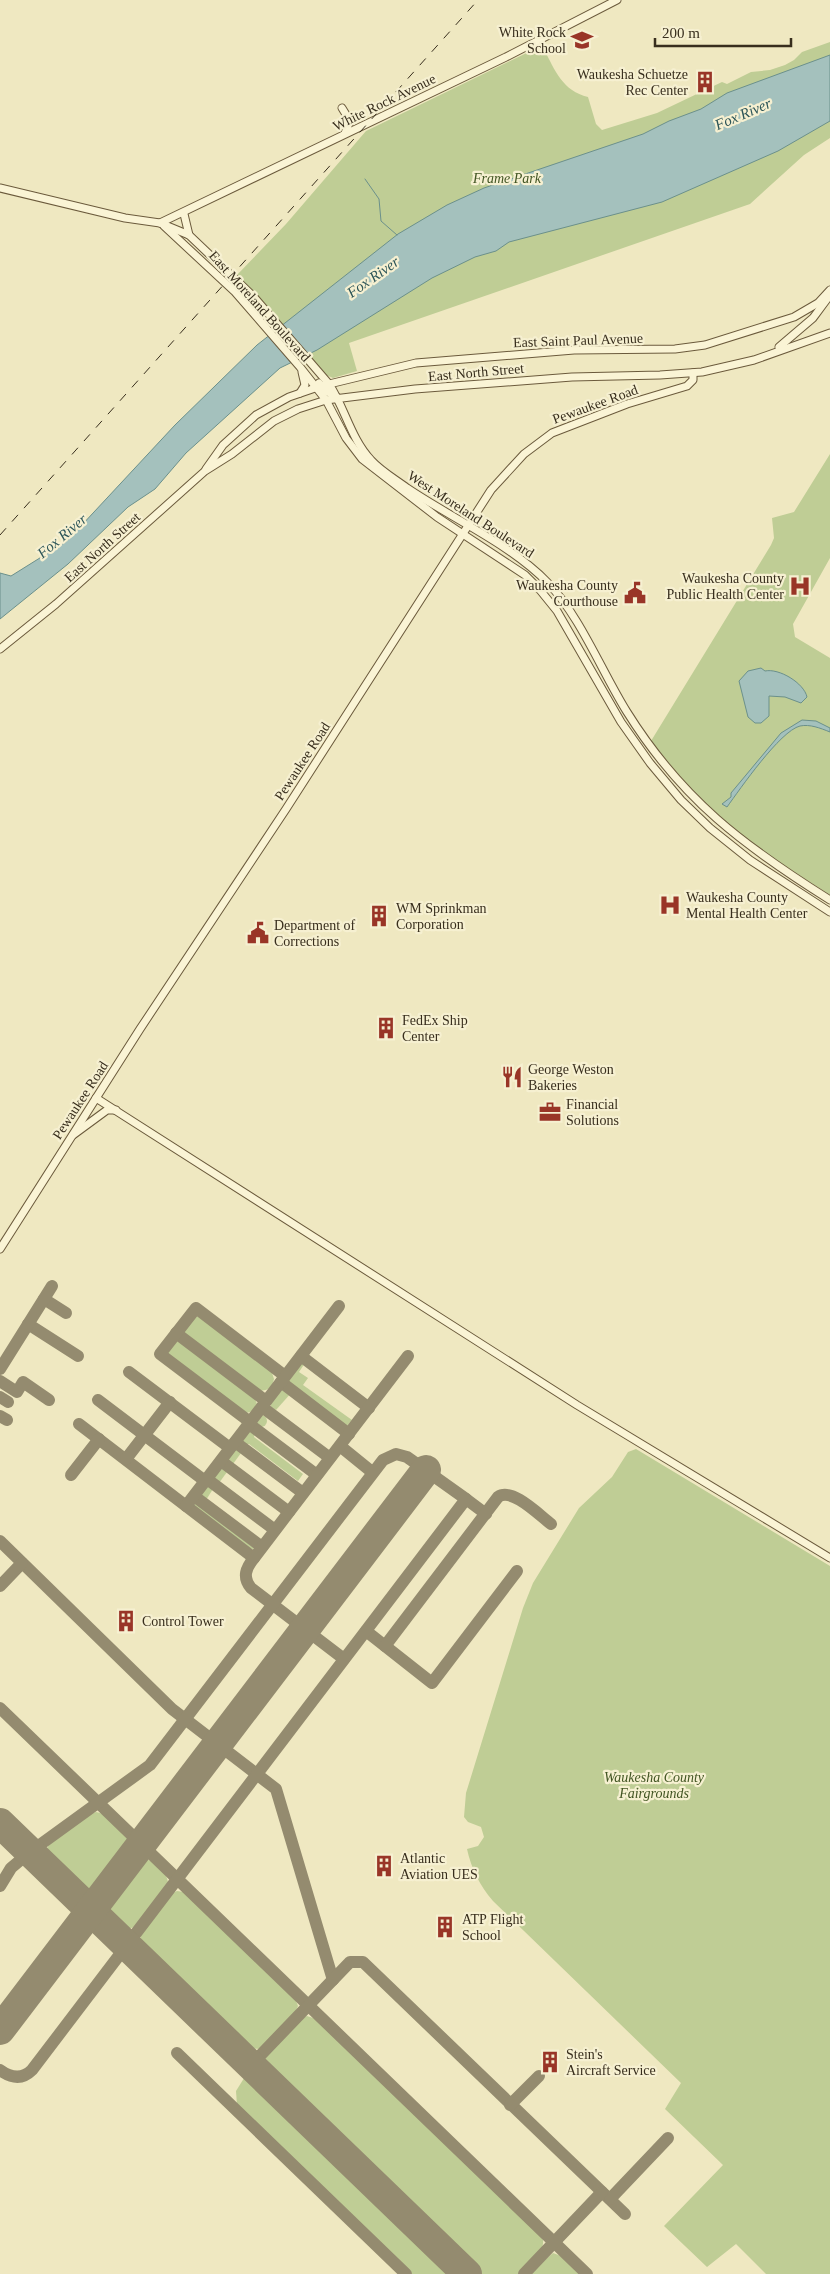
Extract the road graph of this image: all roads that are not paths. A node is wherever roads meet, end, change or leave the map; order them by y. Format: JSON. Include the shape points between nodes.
{"nodes":[{"id":1,"x":618,"y":0,"type":"edge"},
{"id":2,"x":342,"y":108,"type":"dead end"},
{"id":3,"x":343,"y":136,"type":"junction"},
{"id":4,"x":0,"y":188,"type":"edge"},
{"id":5,"x":184,"y":214,"type":"junction"},
{"id":6,"x":160,"y":223,"type":"junction"},
{"id":7,"x":189,"y":235,"type":"junction"},
{"id":8,"x":212,"y":257,"type":"junction"},
{"id":9,"x":206,"y":263,"type":"junction"},
{"id":10,"x":830,"y":290,"type":"edge"},
{"id":11,"x":830,"y":296,"type":"edge"},
{"id":12,"x":274,"y":329,"type":"junction"},
{"id":13,"x":830,"y":333,"type":"edge"},
{"id":14,"x":768,"y":354,"type":"junction"},
{"id":15,"x":303,"y":363,"type":"junction"},
{"id":16,"x":693,"y":373,"type":"junction"},
{"id":17,"x":324,"y":391,"type":"junction"},
{"id":18,"x":300,"y":394,"type":"junction"},
{"id":19,"x":338,"y":398,"type":"junction"},
{"id":20,"x":254,"y":435,"type":"junction"},
{"id":21,"x":204,"y":471,"type":"junction"},
{"id":22,"x":467,"y":526,"type":"junction"},
{"id":23,"x":462,"y":534,"type":"junction"},
{"id":24,"x":497,"y":544,"type":"junction"},
{"id":25,"x":491,"y":553,"type":"junction"},
{"id":26,"x":542,"y":577,"type":"junction"},
{"id":27,"x":535,"y":584,"type":"junction"},
{"id":28,"x":0,"y":650,"type":"edge"},
{"id":29,"x":637,"y":728,"type":"junction"},
{"id":30,"x":629,"y":733,"type":"junction"},
{"id":31,"x":729,"y":831,"type":"junction"},
{"id":32,"x":722,"y":838,"type":"junction"},
{"id":33,"x":804,"y":884,"type":"junction"},
{"id":34,"x":799,"y":892,"type":"junction"},
{"id":35,"x":830,"y":900,"type":"edge"},
{"id":36,"x":830,"y":912,"type":"edge"},
{"id":37,"x":96,"y":1098,"type":"junction"},
{"id":38,"x":116,"y":1110,"type":"junction"},
{"id":39,"x":71,"y":1137,"type":"junction"},
{"id":40,"x":0,"y":1249,"type":"edge"},
{"id":41,"x":830,"y":1558,"type":"edge"}],
"edges":[{"from":1,"to":3,"type":"main road","name":"White Rock Avenue"},
{"from":2,"to":3,"type":"main road","via":[[350,124]]},
{"from":3,"to":5,"type":"main road","name":"White Rock Avenue"},
{"from":4,"to":6,"type":"main road","name":"East Moreland Boulevard","via":[[124,218]]},
{"from":5,"to":6,"type":"main road","name":"White Rock Avenue"},
{"from":5,"to":7,"type":"main road"},
{"from":6,"to":7,"type":"main road","name":"East Moreland Boulevard"},
{"from":6,"to":9,"type":"main road","name":"East Moreland Boulevard"},
{"from":7,"to":8,"type":"main road","name":"East Moreland Boulevard"},
{"from":8,"to":9,"type":"main road"},
{"from":8,"to":12,"type":"main road","name":"East Moreland Boulevard","via":[[253,296]]},
{"from":9,"to":12,"type":"main road","name":"East Moreland Boulevard","via":[[256,316]]},
{"from":10,"to":17,"type":"main road","name":"East Saint Paul Avenue","via":[[803,313],[706,345],[675,349],[574,350],[416,363]]},
{"from":11,"to":14,"type":"main road","name":"East North Street","via":[[803,328]]},
{"from":12,"to":15,"type":"main road","name":"East Moreland Boulevard"},
{"from":12,"to":15,"type":"main road","name":"East Moreland Boulevard"},
{"from":13,"to":14,"type":"main road","name":"East North Street"},
{"from":14,"to":16,"type":"main road","name":"East North Street"},
{"from":15,"to":17,"type":"main road","name":"West Moreland Boulevard"},
{"from":15,"to":17,"type":"main road","name":"East Moreland Boulevard"},
{"from":15,"to":18,"type":"main road","via":[[305,385]]},
{"from":16,"to":19,"type":"main road","name":"East North Street","via":[[572,377]]},
{"from":16,"to":22,"type":"main road","name":"Pewaukee Road","via":[[693,380],[687,386],[614,409],[543,438],[498,481]]},
{"from":17,"to":18,"type":"main road","name":"East North Street"},
{"from":17,"to":19,"type":"main road","name":"West Moreland Boulevard"},
{"from":17,"to":19,"type":"main road","name":"East North Street"},
{"from":17,"to":20,"type":"main road","name":"East North Street","via":[[305,406],[282,416]]},
{"from":17,"to":20,"type":"main road","via":[[280,412],[263,423]]},
{"from":17,"to":23,"type":"main road","name":"West Moreland Boulevard","via":[[346,438],[362,459]]},
{"from":18,"to":21,"type":"main road","name":"East North Street","via":[[256,415],[223,445]]},
{"from":19,"to":22,"type":"main road","name":"West Moreland Boulevard","via":[[359,445],[375,464]]},
{"from":20,"to":21,"type":"main road","name":"East North Street","via":[[232,454]]},
{"from":21,"to":28,"type":"main road","name":"East North Street"},
{"from":22,"to":23,"type":"main road","name":"Pewaukee Road"},
{"from":22,"to":24,"type":"main road","name":"West Moreland Boulevard"},
{"from":23,"to":25,"type":"main road","name":"West Moreland Boulevard"},
{"from":23,"to":37,"type":"main road","name":"Pewaukee Road"},
{"from":24,"to":25,"type":"main road"},
{"from":24,"to":26,"type":"main road","name":"West Moreland Boulevard"},
{"from":25,"to":27,"type":"main road","name":"West Moreland Boulevard"},
{"from":26,"to":27,"type":"main road"},
{"from":26,"to":29,"type":"main road","name":"West Moreland Boulevard","via":[[562,601]]},
{"from":27,"to":30,"type":"main road","name":"West Moreland Boulevard","via":[[557,611]]},
{"from":29,"to":30,"type":"main road"},
{"from":29,"to":31,"type":"main road","name":"West Moreland Boulevard","via":[[671,773]]},
{"from":30,"to":32,"type":"main road","name":"West Moreland Boulevard","via":[[669,786]]},
{"from":31,"to":32,"type":"main road"},
{"from":31,"to":33,"type":"main road","name":"West Moreland Boulevard"},
{"from":32,"to":34,"type":"main road","name":"West Moreland Boulevard","via":[[756,865]]},
{"from":33,"to":34,"type":"main road"},
{"from":33,"to":35,"type":"main road","name":"West Moreland Boulevard"},
{"from":34,"to":36,"type":"main road","name":"West Moreland Boulevard"},
{"from":37,"to":38,"type":"main road"},
{"from":37,"to":39,"type":"main road","name":"Pewaukee Road"},
{"from":38,"to":39,"type":"main road","via":[[107,1110]]},
{"from":38,"to":41,"type":"main road","via":[[572,1402]]},
{"from":39,"to":40,"type":"main road","name":"Pewaukee Road"}]}
